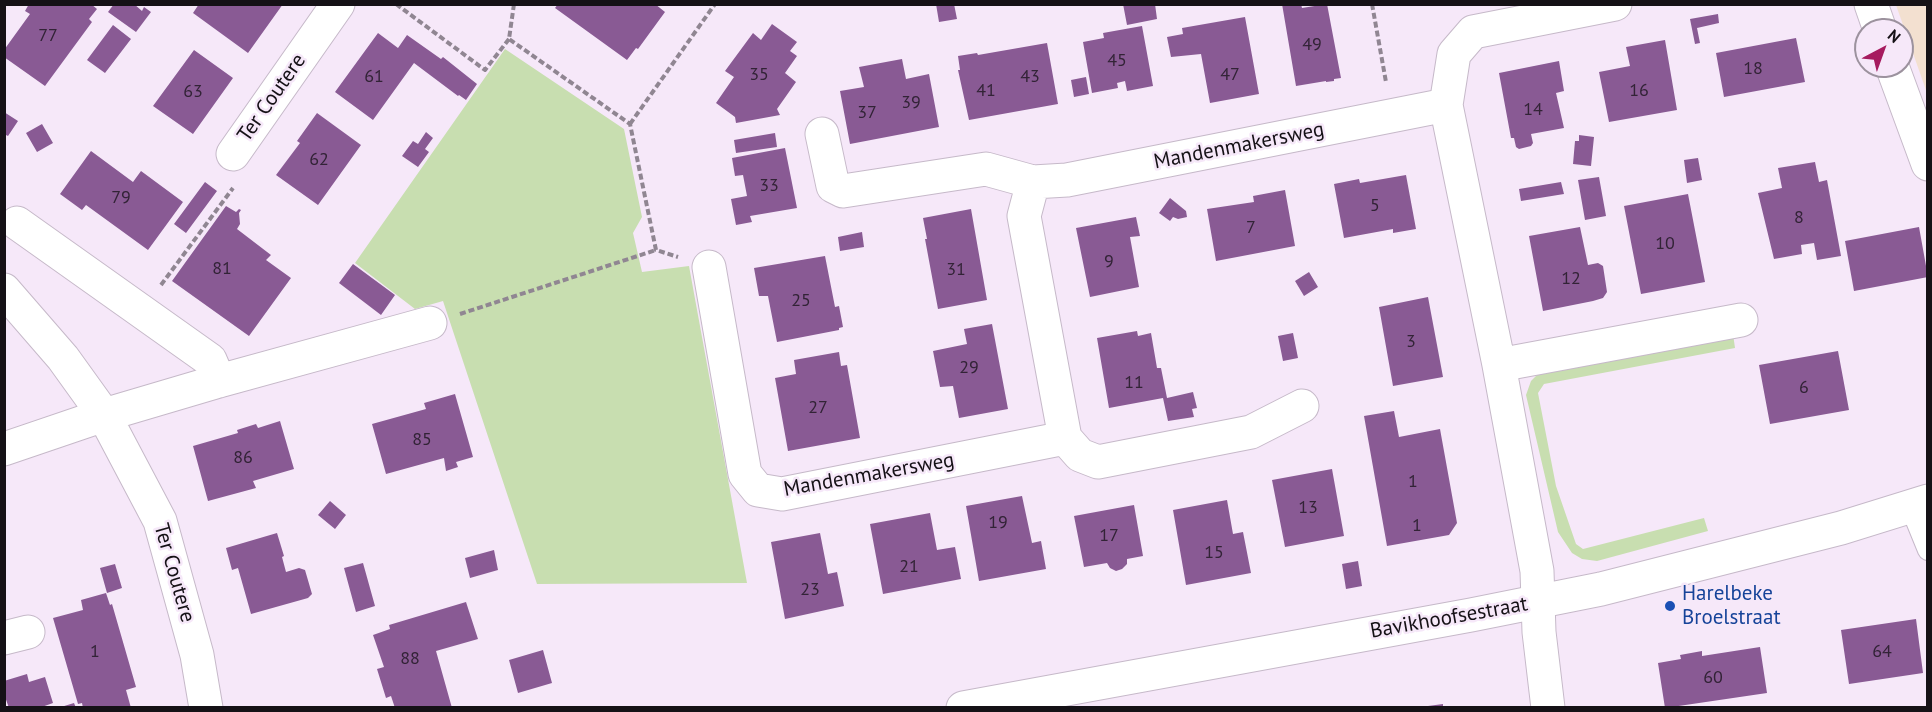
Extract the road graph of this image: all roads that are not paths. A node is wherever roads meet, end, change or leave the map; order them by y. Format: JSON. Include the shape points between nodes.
{"nodes":[{"id":1,"x":338,"y":4,"type":"edge"},
{"id":2,"x":1615,"y":4,"type":"edge"},
{"id":3,"x":1896,"y":78,"type":"edge"},
{"id":4,"x":1446,"y":105,"type":"junction"},
{"id":5,"x":822,"y":134,"type":"dead end"},
{"id":6,"x":233,"y":154,"type":"road end"},
{"id":7,"x":1928,"y":164,"type":"edge"},
{"id":8,"x":1033,"y":182,"type":"junction"},
{"id":9,"x":17,"y":223,"type":"dead end"},
{"id":10,"x":709,"y":267,"type":"road end"},
{"id":11,"x":4,"y":290,"type":"edge"},
{"id":12,"x":1741,"y":320,"type":"dead end"},
{"id":13,"x":430,"y":323,"type":"road end"},
{"id":14,"x":1500,"y":365,"type":"junction"},
{"id":15,"x":219,"y":381,"type":"junction"},
{"id":16,"x":1302,"y":406,"type":"dead end"},
{"id":17,"x":104,"y":415,"type":"junction"},
{"id":18,"x":1065,"y":438,"type":"junction"},
{"id":19,"x":4,"y":448,"type":"edge"},
{"id":20,"x":1919,"y":503,"type":"edge"},
{"id":21,"x":1928,"y":550,"type":"edge"},
{"id":22,"x":1538,"y":602,"type":"junction"},
{"id":23,"x":206,"y":708,"type":"edge"},
{"id":24,"x":963,"y":708,"type":"edge"},
{"id":25,"x":1548,"y":708,"type":"edge"}],
"edges":[{"from":1,"to":6,"type":"street","name":"Ter Coutere"},
{"from":2,"to":4,"type":"street","via":[[1473,32],[1454,54]]},
{"from":3,"to":7,"type":"street"},
{"from":4,"to":8,"type":"street","name":"Mandenmakersweg","via":[[1067,180]]},
{"from":4,"to":14,"type":"street"},
{"from":5,"to":8,"type":"street","name":"Mandenmakersweg","via":[[833,186],[843,191],[986,169]]},
{"from":8,"to":18,"type":"street","via":[[1024,216]]},
{"from":9,"to":15,"type":"street","via":[[210,360]]},
{"from":10,"to":18,"type":"street","name":"Mandenmakersweg","via":[[745,474],[758,490],[782,494]]},
{"from":11,"to":17,"type":"street","name":"Ter Coutere","via":[[63,358]]},
{"from":12,"to":14,"type":"street"},
{"from":13,"to":15,"type":"street"},
{"from":14,"to":22,"type":"street","via":[[1537,571]]},
{"from":15,"to":17,"type":"street"},
{"from":16,"to":18,"type":"street","via":[[1251,432],[1098,462],[1080,455]]},
{"from":17,"to":19,"type":"street"},
{"from":17,"to":23,"type":"street","name":"Ter Coutere","via":[[160,521],[197,655]]},
{"from":20,"to":21,"type":"lane"},
{"from":20,"to":22,"type":"street","name":"Bavikhoofsestraat","via":[[1829,531]]},
{"from":22,"to":24,"type":"street","name":"Bavikhoofsestraat"},
{"from":22,"to":25,"type":"street"}]}
